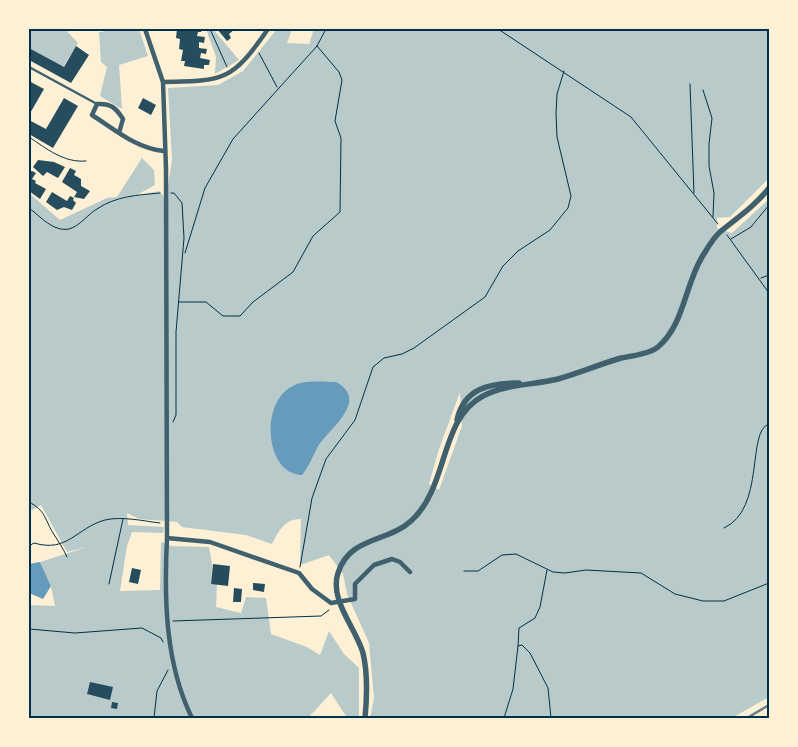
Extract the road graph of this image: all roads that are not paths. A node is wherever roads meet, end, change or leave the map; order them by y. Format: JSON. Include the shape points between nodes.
{"nodes":[{"id":1,"x":145,"y":29,"type":"edge"},
{"id":2,"x":268,"y":29,"type":"edge"},
{"id":3,"x":29,"y":67,"type":"edge"},
{"id":4,"x":163,"y":82,"type":"junction"},
{"id":5,"x":97,"y":104,"type":"junction"},
{"id":6,"x":119,"y":133,"type":"junction"},
{"id":7,"x":164,"y":151,"type":"junction"},
{"id":8,"x":769,"y":188,"type":"edge"},
{"id":9,"x":535,"y":383,"type":"junction"},
{"id":10,"x":455,"y":427,"type":"junction"},
{"id":11,"x":167,"y":538,"type":"junction"},
{"id":12,"x":410,"y":572,"type":"dead end"},
{"id":13,"x":340,"y":602,"type":"junction"},
{"id":14,"x":192,"y":718,"type":"edge"},
{"id":15,"x":364,"y":718,"type":"edge"}],
"edges":[{"from":1,"to":4,"type":"street"},
{"from":2,"to":4,"type":"street","via":[[240,65],[229,73],[215,80]]},
{"from":3,"to":5,"type":"lane"},
{"from":4,"to":7,"type":"street"},
{"from":5,"to":6,"type":"street","via":[[92,115]]},
{"from":5,"to":6,"type":"street","via":[[116,108],[123,119]]},
{"from":6,"to":7,"type":"street","via":[[148,150]]},
{"from":7,"to":11,"type":"street"},
{"from":8,"to":9,"type":"street","via":[[724,230],[701,259],[679,316],[657,348]]},
{"from":9,"to":10,"type":"street","via":[[482,397],[468,408]]},
{"from":9,"to":10,"type":"street","via":[[483,386],[469,394],[458,411]]},
{"from":10,"to":13,"type":"street","via":[[434,492],[411,522],[392,534],[368,540],[347,556],[337,574]]},
{"from":11,"to":13,"type":"street","via":[[210,542],[299,572],[321,596],[331,603]]},
{"from":11,"to":14,"type":"street","via":[[165,579],[173,661],[181,695]]},
{"from":12,"to":13,"type":"street","via":[[392,559],[374,565],[355,584],[355,599]]},
{"from":13,"to":15,"type":"street","via":[[363,652],[367,691]]}]}
